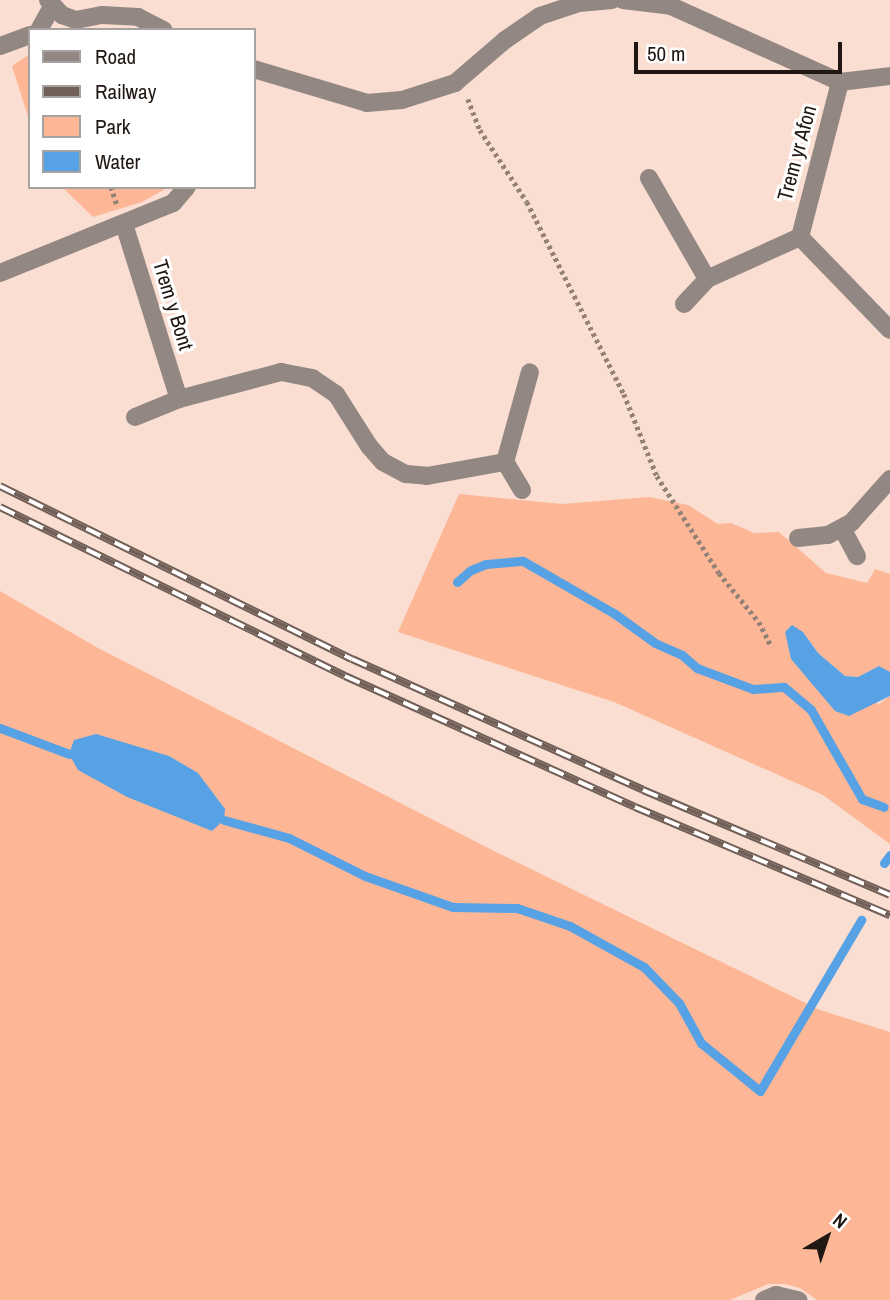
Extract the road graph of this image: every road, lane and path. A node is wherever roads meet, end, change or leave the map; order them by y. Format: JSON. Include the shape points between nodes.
{"nodes":[{"id":1,"x":612,"y":0,"type":"edge"},
{"id":2,"x":623,"y":0,"type":"edge"},
{"id":3,"x":50,"y":4,"type":"edge"},
{"id":4,"x":41,"y":28,"type":"edge"},
{"id":5,"x":160,"y":28,"type":"edge"},
{"id":6,"x":28,"y":37,"type":"edge"},
{"id":7,"x":0,"y":46,"type":"edge"},
{"id":8,"x":256,"y":70,"type":"edge"},
{"id":9,"x":890,"y":75,"type":"edge"},
{"id":10,"x":461,"y":78,"type":"junction"},
{"id":11,"x":840,"y":82,"type":"junction"},
{"id":12,"x":649,"y":178,"type":"dead end"},
{"id":13,"x":185,"y":189,"type":"edge"},
{"id":14,"x":124,"y":224,"type":"junction"},
{"id":15,"x":800,"y":237,"type":"junction"},
{"id":16,"x":0,"y":273,"type":"edge"},
{"id":17,"x":708,"y":279,"type":"junction"},
{"id":18,"x":684,"y":304,"type":"dead end"},
{"id":19,"x":890,"y":330,"type":"edge"},
{"id":20,"x":530,"y":372,"type":"dead end"},
{"id":21,"x":179,"y":399,"type":"junction"},
{"id":22,"x":135,"y":417,"type":"dead end"},
{"id":23,"x":505,"y":462,"type":"junction"},
{"id":24,"x":890,"y":480,"type":"edge"},
{"id":25,"x":522,"y":490,"type":"dead end"},
{"id":26,"x":842,"y":528,"type":"junction"},
{"id":27,"x":798,"y":538,"type":"dead end"},
{"id":28,"x":857,"y":556,"type":"dead end"},
{"id":29,"x":772,"y":647,"type":"dead end"},
{"id":30,"x":764,"y":1300,"type":"edge"},
{"id":31,"x":797,"y":1300,"type":"edge"}],
"edges":[{"from":1,"to":10,"type":"street","via":[[579,3],[540,16]]},
{"from":2,"to":11,"type":"street","via":[[671,6]]},
{"from":3,"to":4,"type":"street"},
{"from":3,"to":5,"type":"street","via":[[76,20],[102,15],[138,18]]},
{"from":6,"to":7,"type":"street"},
{"from":8,"to":10,"type":"street","via":[[367,103],[415,97]]},
{"from":9,"to":11,"type":"street"},
{"from":10,"to":29,"type":"path","via":[[480,130],[527,202],[624,394],[657,476]]},
{"from":11,"to":15,"type":"street","name":"Trem yr Afon"},
{"from":12,"to":17,"type":"street"},
{"from":13,"to":14,"type":"street","via":[[173,203]]},
{"from":14,"to":16,"type":"street"},
{"from":14,"to":21,"type":"street","name":"Trem y Bont"},
{"from":15,"to":17,"type":"street"},
{"from":15,"to":19,"type":"street"},
{"from":17,"to":18,"type":"street"},
{"from":20,"to":23,"type":"street"},
{"from":21,"to":22,"type":"street"},
{"from":21,"to":23,"type":"street","via":[[281,372],[312,379],[336,394],[369,446],[383,462],[406,474],[427,476]]},
{"from":23,"to":25,"type":"street"},
{"from":24,"to":26,"type":"street","via":[[873,502]]},
{"from":26,"to":27,"type":"street","via":[[828,535]]},
{"from":26,"to":28,"type":"street"},
{"from":30,"to":31,"type":"street","via":[[776,1295]]}]}
